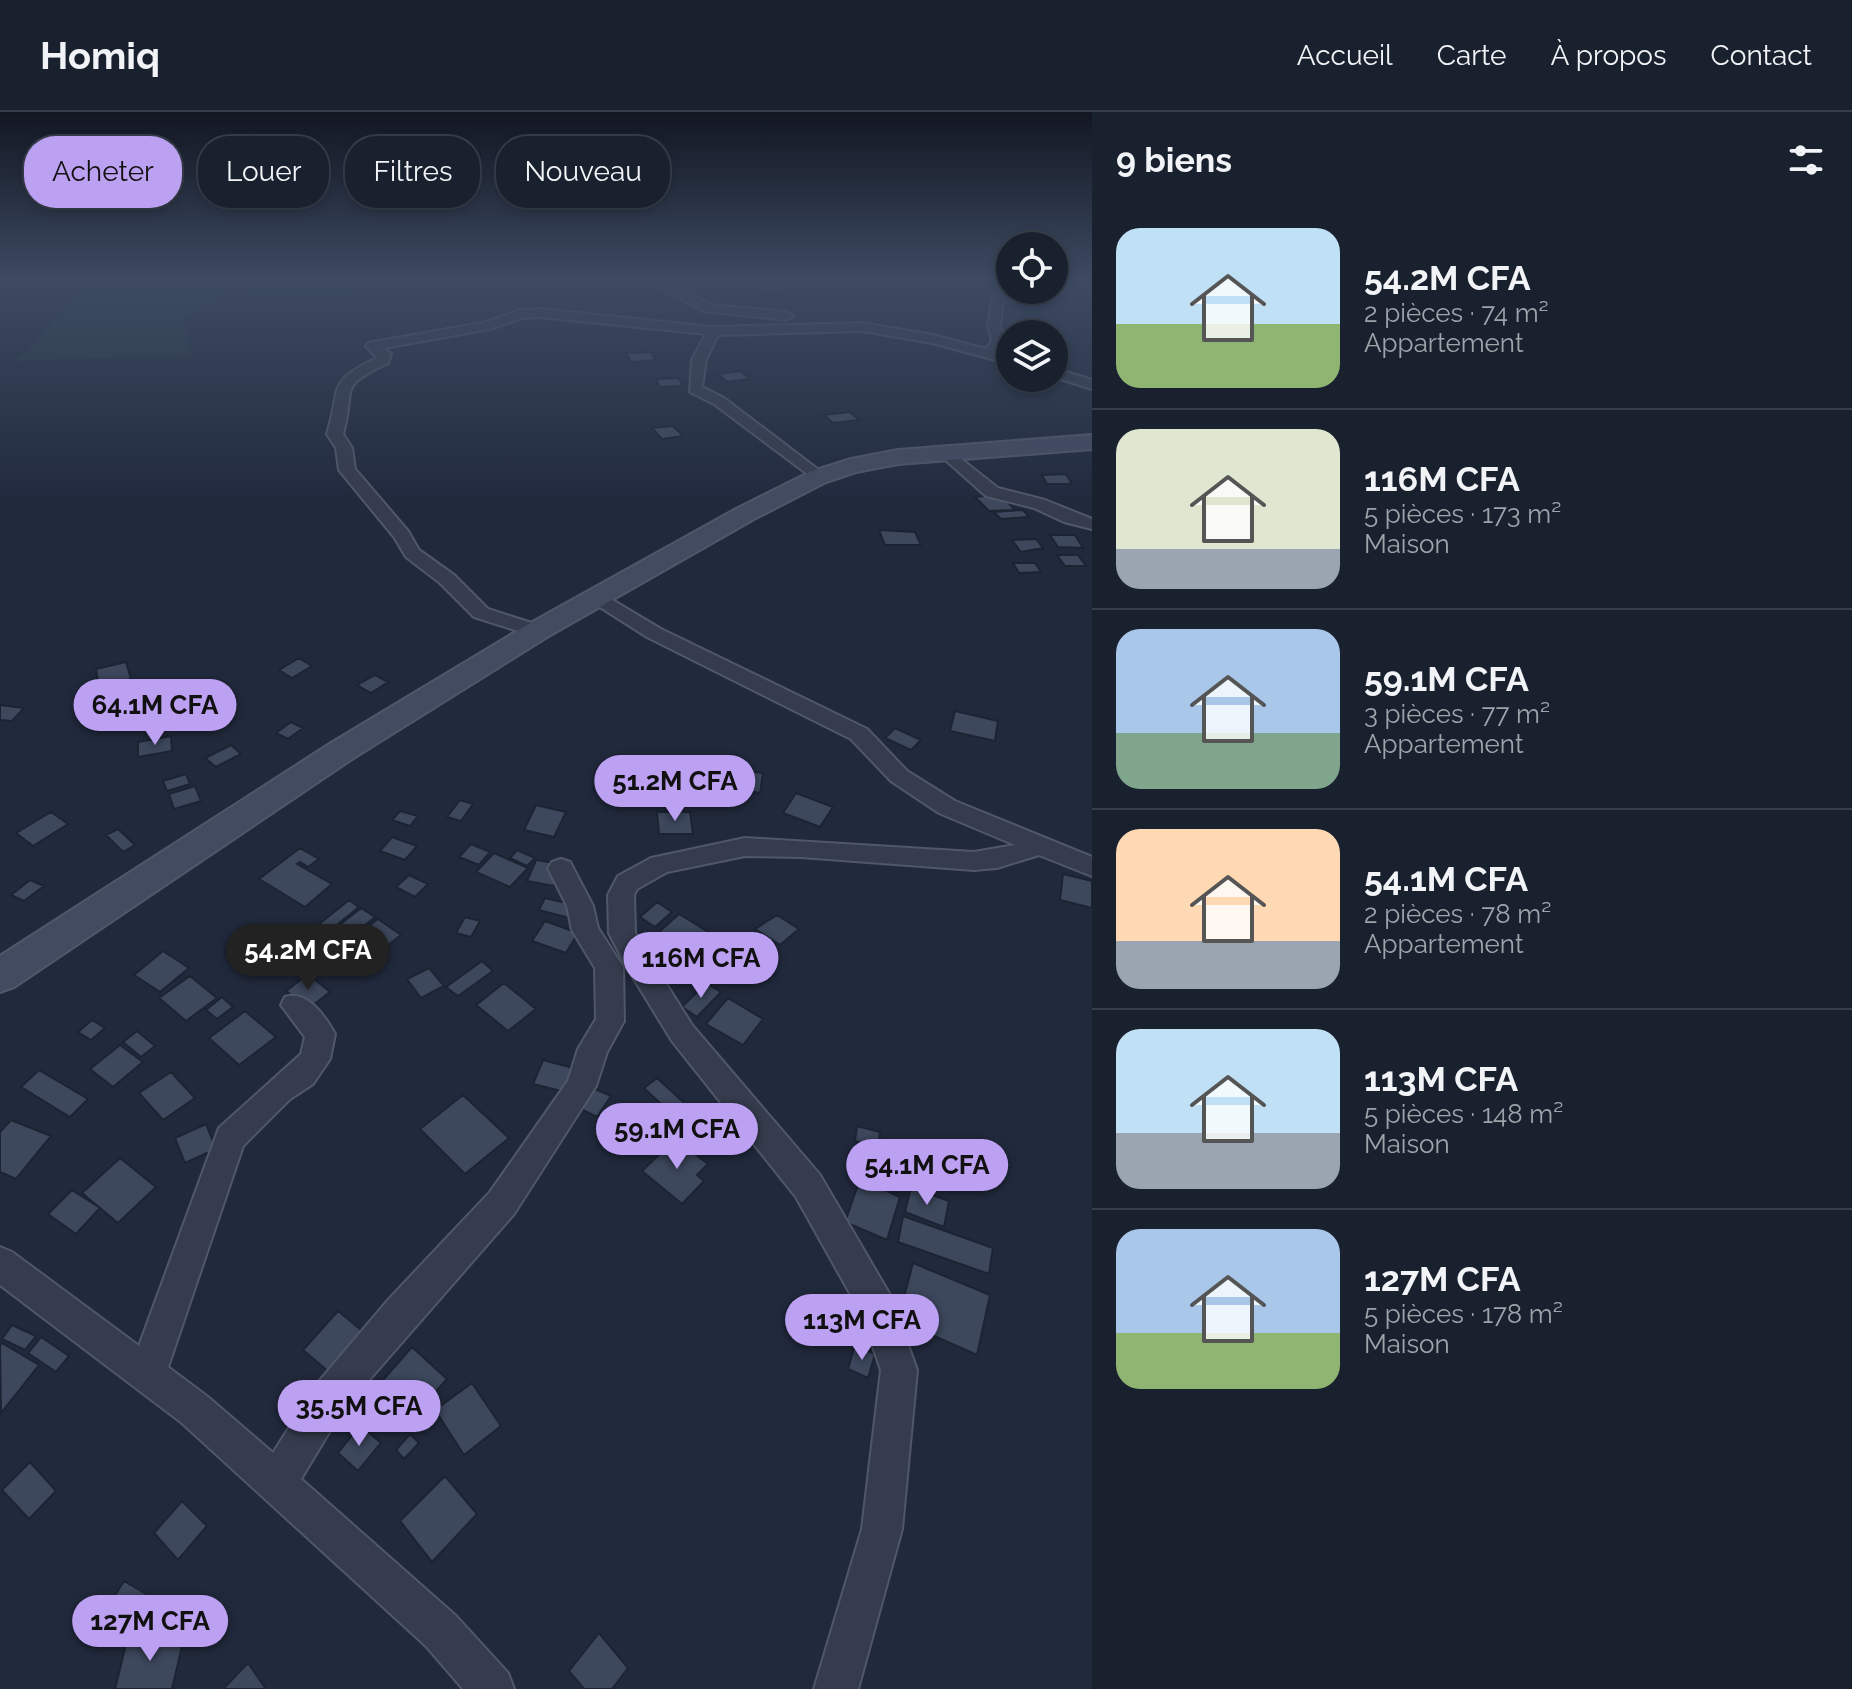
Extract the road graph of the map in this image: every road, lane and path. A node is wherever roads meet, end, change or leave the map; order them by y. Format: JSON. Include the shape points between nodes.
{"nodes":[{"id":1,"x":384,"y":355,"type":"edge"},
{"id":2,"x":702,"y":355,"type":"edge"},
{"id":3,"x":1068,"y":377,"type":"edge"},
{"id":4,"x":1092,"y":385,"type":"edge"},
{"id":5,"x":1092,"y":442,"type":"edge"},
{"id":6,"x":946,"y":452,"type":"junction"},
{"id":7,"x":818,"y":477,"type":"junction"},
{"id":8,"x":1092,"y":524,"type":"edge"},
{"id":9,"x":599,"y":598,"type":"junction"},
{"id":10,"x":537,"y":631,"type":"junction"},
{"id":11,"x":1040,"y":846,"type":"junction"},
{"id":12,"x":1092,"y":867,"type":"edge"},
{"id":13,"x":561,"y":868,"type":"dead end"},
{"id":14,"x":0,"y":976,"type":"edge"},
{"id":15,"x":295,"y":1005,"type":"dead end"},
{"id":16,"x":0,"y":1264,"type":"edge"},
{"id":17,"x":148,"y":1373,"type":"junction"},
{"id":18,"x":276,"y":1484,"type":"junction"},
{"id":19,"x":492,"y":1689,"type":"edge"},
{"id":20,"x":836,"y":1689,"type":"edge"}],
"edges":[{"from":1,"to":10,"type":"street","via":[[345,381],[341,390],[335,434],[344,448],[347,470],[412,553],[481,613]]},
{"from":2,"to":7,"type":"street","via":[[695,389],[719,401]]},
{"from":3,"to":4,"type":"street"},
{"from":5,"to":6,"type":"street"},
{"from":6,"to":7,"type":"street","via":[[872,461]]},
{"from":6,"to":8,"type":"street","via":[[992,492]]},
{"from":7,"to":9,"type":"street"},
{"from":9,"to":10,"type":"street"},
{"from":9,"to":11,"type":"street","via":[[654,633],[859,734],[922,794]]},
{"from":10,"to":14,"type":"street","via":[[343,750]]},
{"from":11,"to":12,"type":"street"},
{"from":11,"to":20,"type":"street","via":[[974,861],[745,847],[660,864],[627,883],[621,895],[622,933],[636,959],[682,1033],[808,1186],[877,1307],[899,1370],[882,1529]]},
{"from":13,"to":18,"type":"street","via":[[580,906],[585,930],[609,967],[611,988],[610,1021],[593,1049],[581,1086],[502,1203],[329,1398]]},
{"from":15,"to":17,"type":"street","via":[[320,1034],[319,1048],[302,1075],[230,1138]]},
{"from":16,"to":17,"type":"street"},
{"from":17,"to":18,"type":"street"},
{"from":18,"to":19,"type":"street","via":[[441,1631]]}]}
